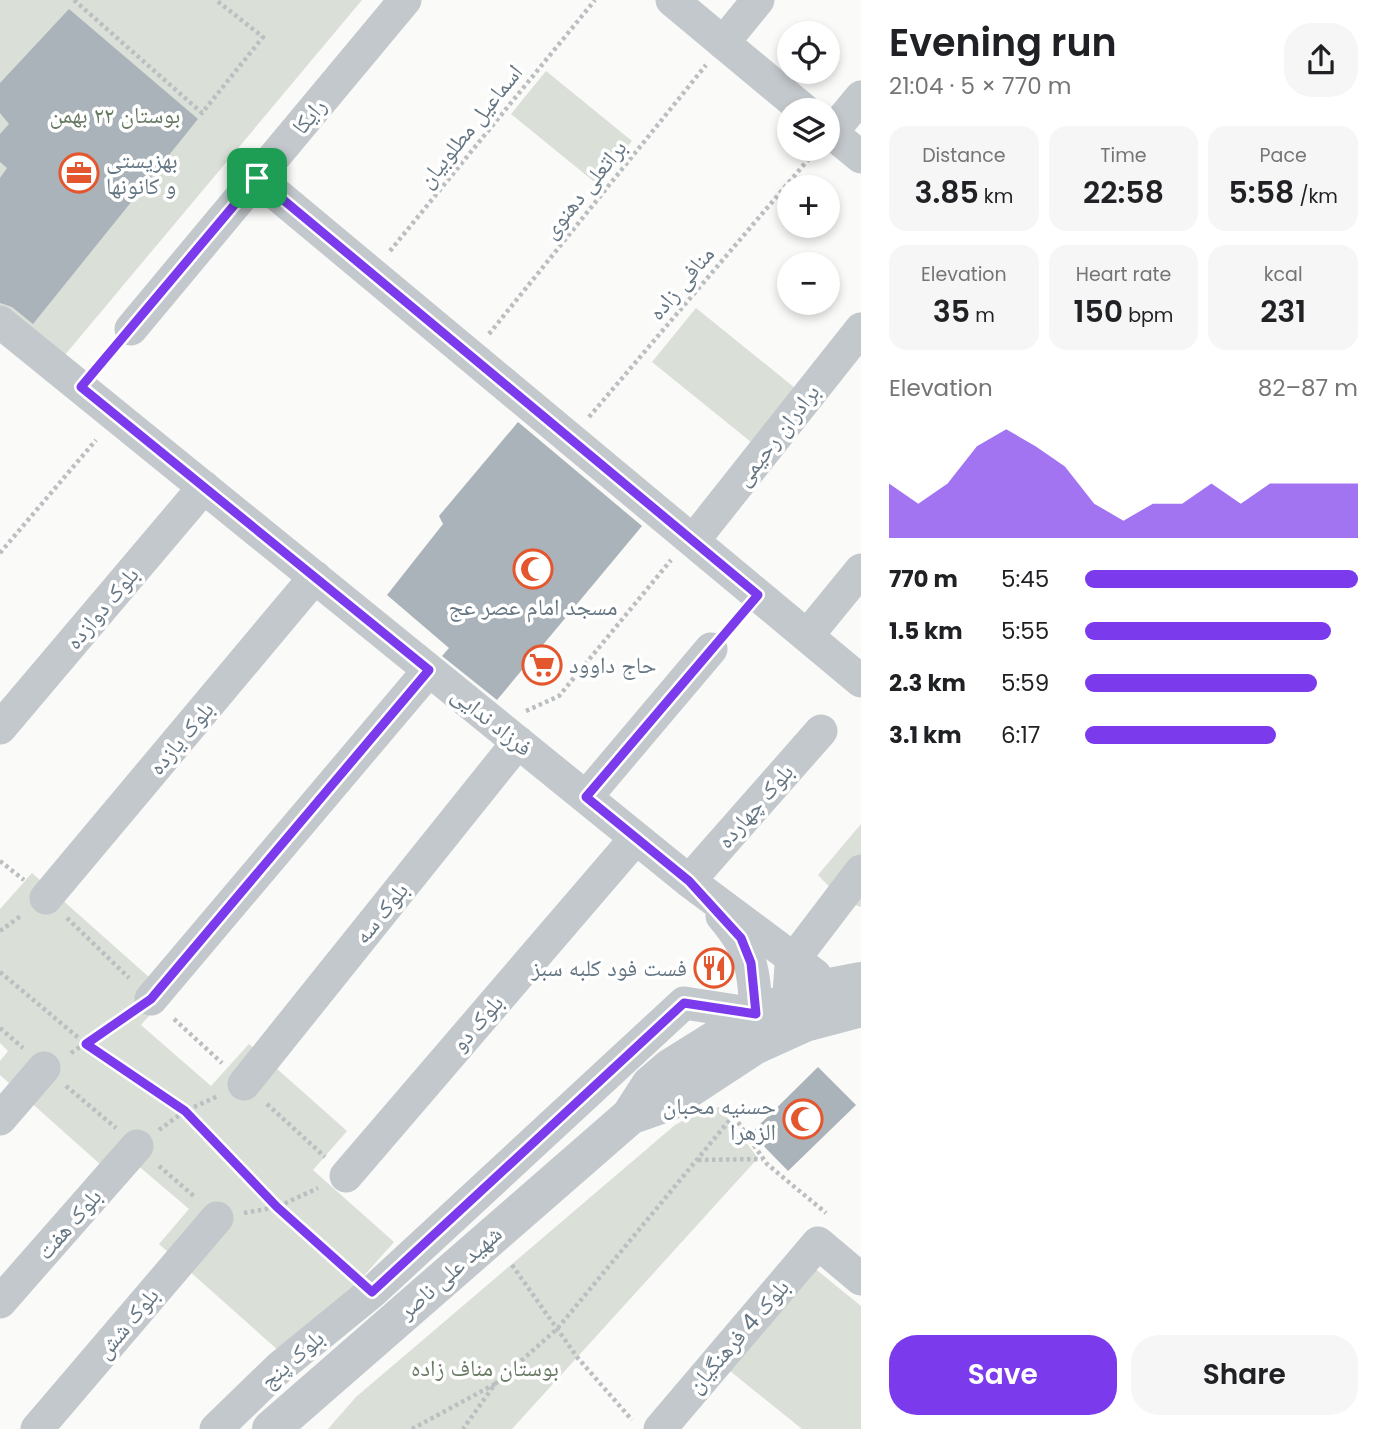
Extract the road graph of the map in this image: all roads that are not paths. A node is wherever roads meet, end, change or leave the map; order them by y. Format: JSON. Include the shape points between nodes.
{"nodes":[{"id":1,"x":405,"y":0,"type":"edge"},
{"id":2,"x":671,"y":0,"type":"edge"},
{"id":3,"x":758,"y":0,"type":"edge"},
{"id":4,"x":723,"y":43,"type":"junction"},
{"id":5,"x":861,"y":97,"type":"edge"},
{"id":6,"x":789,"y":98,"type":"edge"},
{"id":7,"x":840,"y":120,"type":"edge"},
{"id":8,"x":840,"y":146,"type":"edge"},
{"id":9,"x":861,"y":158,"type":"edge"},
{"id":10,"x":257,"y":178,"type":"junction"},
{"id":11,"x":0,"y":322,"type":"edge"},
{"id":12,"x":861,"y":328,"type":"edge"},
{"id":13,"x":131,"y":329,"type":"road end"},
{"id":14,"x":204,"y":487,"type":"junction"},
{"id":15,"x":691,"y":540,"type":"junction"},
{"id":16,"x":861,"y":570,"type":"edge"},
{"id":17,"x":315,"y":578,"type":"junction"},
{"id":18,"x":807,"y":636,"type":"junction"},
{"id":19,"x":711,"y":649,"type":"dead end"},
{"id":20,"x":429,"y":670,"type":"junction"},
{"id":21,"x":861,"y":681,"type":"edge"},
{"id":22,"x":0,"y":728,"type":"edge"},
{"id":23,"x":821,"y":731,"type":"dead end"},
{"id":24,"x":518,"y":742,"type":"junction"},
{"id":25,"x":586,"y":797,"type":"junction"},
{"id":26,"x":636,"y":838,"type":"junction"},
{"id":27,"x":861,"y":871,"type":"edge"},
{"id":28,"x":689,"y":881,"type":"junction"},
{"id":29,"x":46,"y":898,"type":"dead end"},
{"id":30,"x":794,"y":959,"type":"junction"},
{"id":31,"x":846,"y":984,"type":"edge"},
{"id":32,"x":151,"y":999,"type":"road end"},
{"id":33,"x":861,"y":1008,"type":"edge"},
{"id":34,"x":798,"y":1012,"type":"junction"},
{"id":35,"x":756,"y":1014,"type":"junction"},
{"id":36,"x":44,"y":1068,"type":"road end"},
{"id":37,"x":244,"y":1084,"type":"road end"},
{"id":38,"x":630,"y":1116,"type":"junction"},
{"id":39,"x":0,"y":1119,"type":"edge"},
{"id":40,"x":137,"y":1146,"type":"road end"},
{"id":41,"x":346,"y":1176,"type":"dead end"},
{"id":42,"x":217,"y":1218,"type":"dead end"},
{"id":43,"x":861,"y":1279,"type":"edge"},
{"id":44,"x":0,"y":1302,"type":"edge"},
{"id":45,"x":241,"y":1405,"type":"junction"},
{"id":46,"x":37,"y":1429,"type":"edge"},
{"id":47,"x":216,"y":1429,"type":"edge"},
{"id":48,"x":272,"y":1429,"type":"edge"},
{"id":49,"x":660,"y":1429,"type":"edge"}],
"edges":[{"from":1,"to":10,"type":"street","name":"رایکا"},
{"from":2,"to":4,"type":"street"},
{"from":3,"to":4,"type":"street"},
{"from":4,"to":6,"type":"street"},
{"from":5,"to":7,"type":"street"},
{"from":8,"to":9,"type":"street"},
{"from":10,"to":13,"type":"street","name":"رایکا"},
{"from":10,"to":15,"type":"street"},
{"from":11,"to":14,"type":"street","name":"فرزاد ندایی"},
{"from":12,"to":15,"type":"street","name":"برادران رحیمی"},
{"from":14,"to":17,"type":"street","name":"فرزاد ندایی"},
{"from":14,"to":22,"type":"street","name":"بلوک دوازده"},
{"from":15,"to":18,"type":"street"},
{"from":16,"to":18,"type":"street"},
{"from":17,"to":20,"type":"street","name":"فرزاد ندایی"},
{"from":17,"to":29,"type":"street","name":"بلوک یازده"},
{"from":18,"to":21,"type":"street"},
{"from":19,"to":25,"type":"street"},
{"from":20,"to":24,"type":"street","name":"فرزاد ندایی"},
{"from":20,"to":32,"type":"street"},
{"from":23,"to":28,"type":"street","name":"بلوک چهارده"},
{"from":24,"to":25,"type":"street","name":"فرزاد ندایی"},
{"from":24,"to":37,"type":"street","name":"بلوک سه"},
{"from":25,"to":26,"type":"street","name":"فرزاد ندایی"},
{"from":26,"to":28,"type":"street","name":"فرزاد ندایی"},
{"from":26,"to":41,"type":"street","name":"بلوک دو"},
{"from":27,"to":30,"type":"street"},
{"from":28,"to":30,"type":"street"},
{"from":28,"to":35,"type":"street","via":[[741,938],[751,963]]},
{"from":30,"to":31,"type":"street"},
{"from":30,"to":34,"type":"street"},
{"from":31,"to":34,"type":"street","name":"شهید علی ناصر"},
{"from":33,"to":34,"type":"street","name":"شهید علی ناصر"},
{"from":34,"to":35,"type":"street","name":"شهید علی ناصر"},
{"from":34,"to":38,"type":"street","name":"شهید علی ناصر","via":[[707,1079],[669,1102]]},
{"from":35,"to":38,"type":"street","name":"شهید علی ناصر","via":[[671,1067],[650,1086]]},
{"from":35,"to":45,"type":"street","name":"بلوک پنج","via":[[684,1003],[372,1292]]},
{"from":36,"to":39,"type":"street"},
{"from":38,"to":48,"type":"street","name":"شهید علی ناصر"},
{"from":40,"to":44,"type":"street","name":"بلوک هفت"},
{"from":42,"to":46,"type":"street","name":"بلوک شش"},
{"from":43,"to":49,"type":"street","name":"بلوک 4 فرهنگیان","via":[[818,1243]]},
{"from":45,"to":47,"type":"street","name":"بلوک پنج"},
{"from":45,"to":48,"type":"street"}]}
